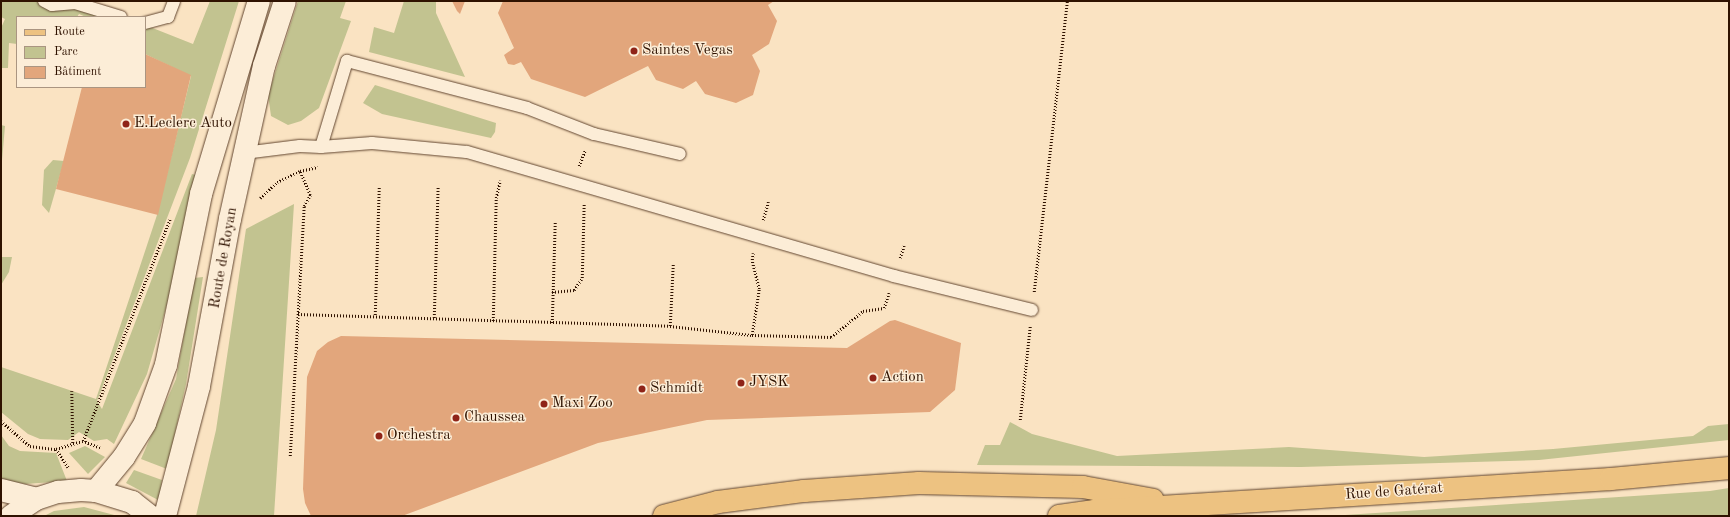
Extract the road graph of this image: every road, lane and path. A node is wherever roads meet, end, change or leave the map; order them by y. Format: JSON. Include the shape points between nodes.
{"nodes":[{"id":1,"x":44,"y":1,"type":"edge"},
{"id":2,"x":174,"y":1,"type":"edge"},
{"id":3,"x":259,"y":1,"type":"edge"},
{"id":4,"x":272,"y":1,"type":"edge"},
{"id":5,"x":285,"y":1,"type":"edge"},
{"id":6,"x":1067,"y":1,"type":"edge"},
{"id":7,"x":117,"y":16,"type":"edge"},
{"id":8,"x":146,"y":23,"type":"edge"},
{"id":9,"x":592,"y":134,"type":"junction"},
{"id":10,"x":321,"y":147,"type":"junction"},
{"id":11,"x":244,"y":153,"type":"junction"},
{"id":12,"x":680,"y":154,"type":"dead end"},
{"id":13,"x":323,"y":166,"type":"dead end"},
{"id":14,"x":300,"y":171,"type":"junction"},
{"id":15,"x":500,"y":176,"type":"dead end"},
{"id":16,"x":574,"y":181,"type":"junction"},
{"id":17,"x":438,"y":186,"type":"dead end"},
{"id":18,"x":379,"y":187,"type":"dead end"},
{"id":19,"x":257,"y":201,"type":"dead end"},
{"id":20,"x":768,"y":202,"type":"dead end"},
{"id":21,"x":555,"y":221,"type":"dead end"},
{"id":22,"x":758,"y":237,"type":"junction"},
{"id":23,"x":904,"y":246,"type":"dead end"},
{"id":24,"x":673,"y":264,"type":"dead end"},
{"id":25,"x":894,"y":276,"type":"junction"},
{"id":26,"x":552,"y":292,"type":"junction"},
{"id":27,"x":1032,"y":310,"type":"junction"},
{"id":28,"x":298,"y":314,"type":"junction"},
{"id":29,"x":375,"y":315,"type":"junction"},
{"id":30,"x":434,"y":318,"type":"junction"},
{"id":31,"x":494,"y":321,"type":"junction"},
{"id":32,"x":552,"y":323,"type":"junction"},
{"id":33,"x":670,"y":326,"type":"junction"},
{"id":34,"x":752,"y":335,"type":"junction"},
{"id":35,"x":72,"y":392,"type":"dead end"},
{"id":36,"x":1020,"y":420,"type":"dead end"},
{"id":37,"x":1,"y":421,"type":"edge"},
{"id":38,"x":83,"y":441,"type":"dead end"},
{"id":39,"x":73,"y":443,"type":"junction"},
{"id":40,"x":56,"y":449,"type":"junction"},
{"id":41,"x":290,"y":456,"type":"dead end"},
{"id":42,"x":1729,"y":468,"type":"edge"},
{"id":43,"x":1,"y":490,"type":"edge"},
{"id":44,"x":89,"y":490,"type":"junction"},
{"id":45,"x":36,"y":499,"type":"junction"},
{"id":46,"x":1186,"y":506,"type":"junction"},
{"id":47,"x":11,"y":516,"type":"edge"},
{"id":48,"x":150,"y":516,"type":"edge"},
{"id":49,"x":164,"y":516,"type":"edge"},
{"id":50,"x":664,"y":516,"type":"edge"},
{"id":51,"x":1059,"y":516,"type":"edge"}],
"edges":[{"from":1,"to":7,"type":"lane","via":[[52,5],[75,3]]},
{"from":2,"to":8,"type":"lane","via":[[168,17]]},
{"from":3,"to":44,"type":"main road","via":[[201,194],[166,365],[145,423],[124,457]]},
{"from":4,"to":11,"type":"main road","via":[[230,142]]},
{"from":5,"to":11,"type":"main road","name":"Route de Royan","via":[[264,66]]},
{"from":6,"to":27,"type":"path"},
{"from":9,"to":10,"type":"lane","via":[[527,108],[347,61]]},
{"from":9,"to":12,"type":"lane"},
{"from":9,"to":16,"type":"path"},
{"from":10,"to":11,"type":"lane","via":[[300,146]]},
{"from":10,"to":16,"type":"lane","via":[[372,142],[467,152]]},
{"from":11,"to":49,"type":"main road","name":"Route de Royan","via":[[199,386]]},
{"from":13,"to":14,"type":"path"},
{"from":14,"to":19,"type":"path","via":[[277,182]]},
{"from":14,"to":28,"type":"path","via":[[310,195],[304,206]]},
{"from":15,"to":31,"type":"path","via":[[496,198]]},
{"from":16,"to":22,"type":"lane"},
{"from":16,"to":26,"type":"path","via":[[570,194],[584,198],[582,278],[574,290]]},
{"from":17,"to":30,"type":"path"},
{"from":18,"to":29,"type":"path"},
{"from":20,"to":22,"type":"path"},
{"from":21,"to":26,"type":"path"},
{"from":22,"to":25,"type":"lane"},
{"from":22,"to":34,"type":"path","via":[[752,260],[759,289]]},
{"from":23,"to":25,"type":"path"},
{"from":24,"to":33,"type":"path"},
{"from":25,"to":27,"type":"lane"},
{"from":25,"to":34,"type":"path","via":[[884,308],[864,311],[831,337]]},
{"from":26,"to":32,"type":"path"},
{"from":27,"to":36,"type":"path"},
{"from":28,"to":29,"type":"path"},
{"from":28,"to":41,"type":"path"},
{"from":29,"to":30,"type":"path"},
{"from":30,"to":31,"type":"path"},
{"from":31,"to":32,"type":"path"},
{"from":32,"to":33,"type":"path"},
{"from":33,"to":34,"type":"path"},
{"from":35,"to":39,"type":"path"},
{"from":37,"to":40,"type":"path","via":[[30,446]]},
{"from":38,"to":39,"type":"path"},
{"from":39,"to":40,"type":"path"},
{"from":40,"to":44,"type":"path"},
{"from":42,"to":46,"type":"main road","name":"Rue de Gatérat","via":[[1611,479]]},
{"from":43,"to":45,"type":"main road"},
{"from":44,"to":45,"type":"main road","via":[[58,492]]},
{"from":44,"to":48,"type":"main road","via":[[132,502]]},
{"from":45,"to":47,"type":"main road"},
{"from":46,"to":50,"type":"main road","via":[[1083,487],[919,484],[804,491],[725,501]]},
{"from":46,"to":51,"type":"main road","name":"Rue de Gatérat"}]}
